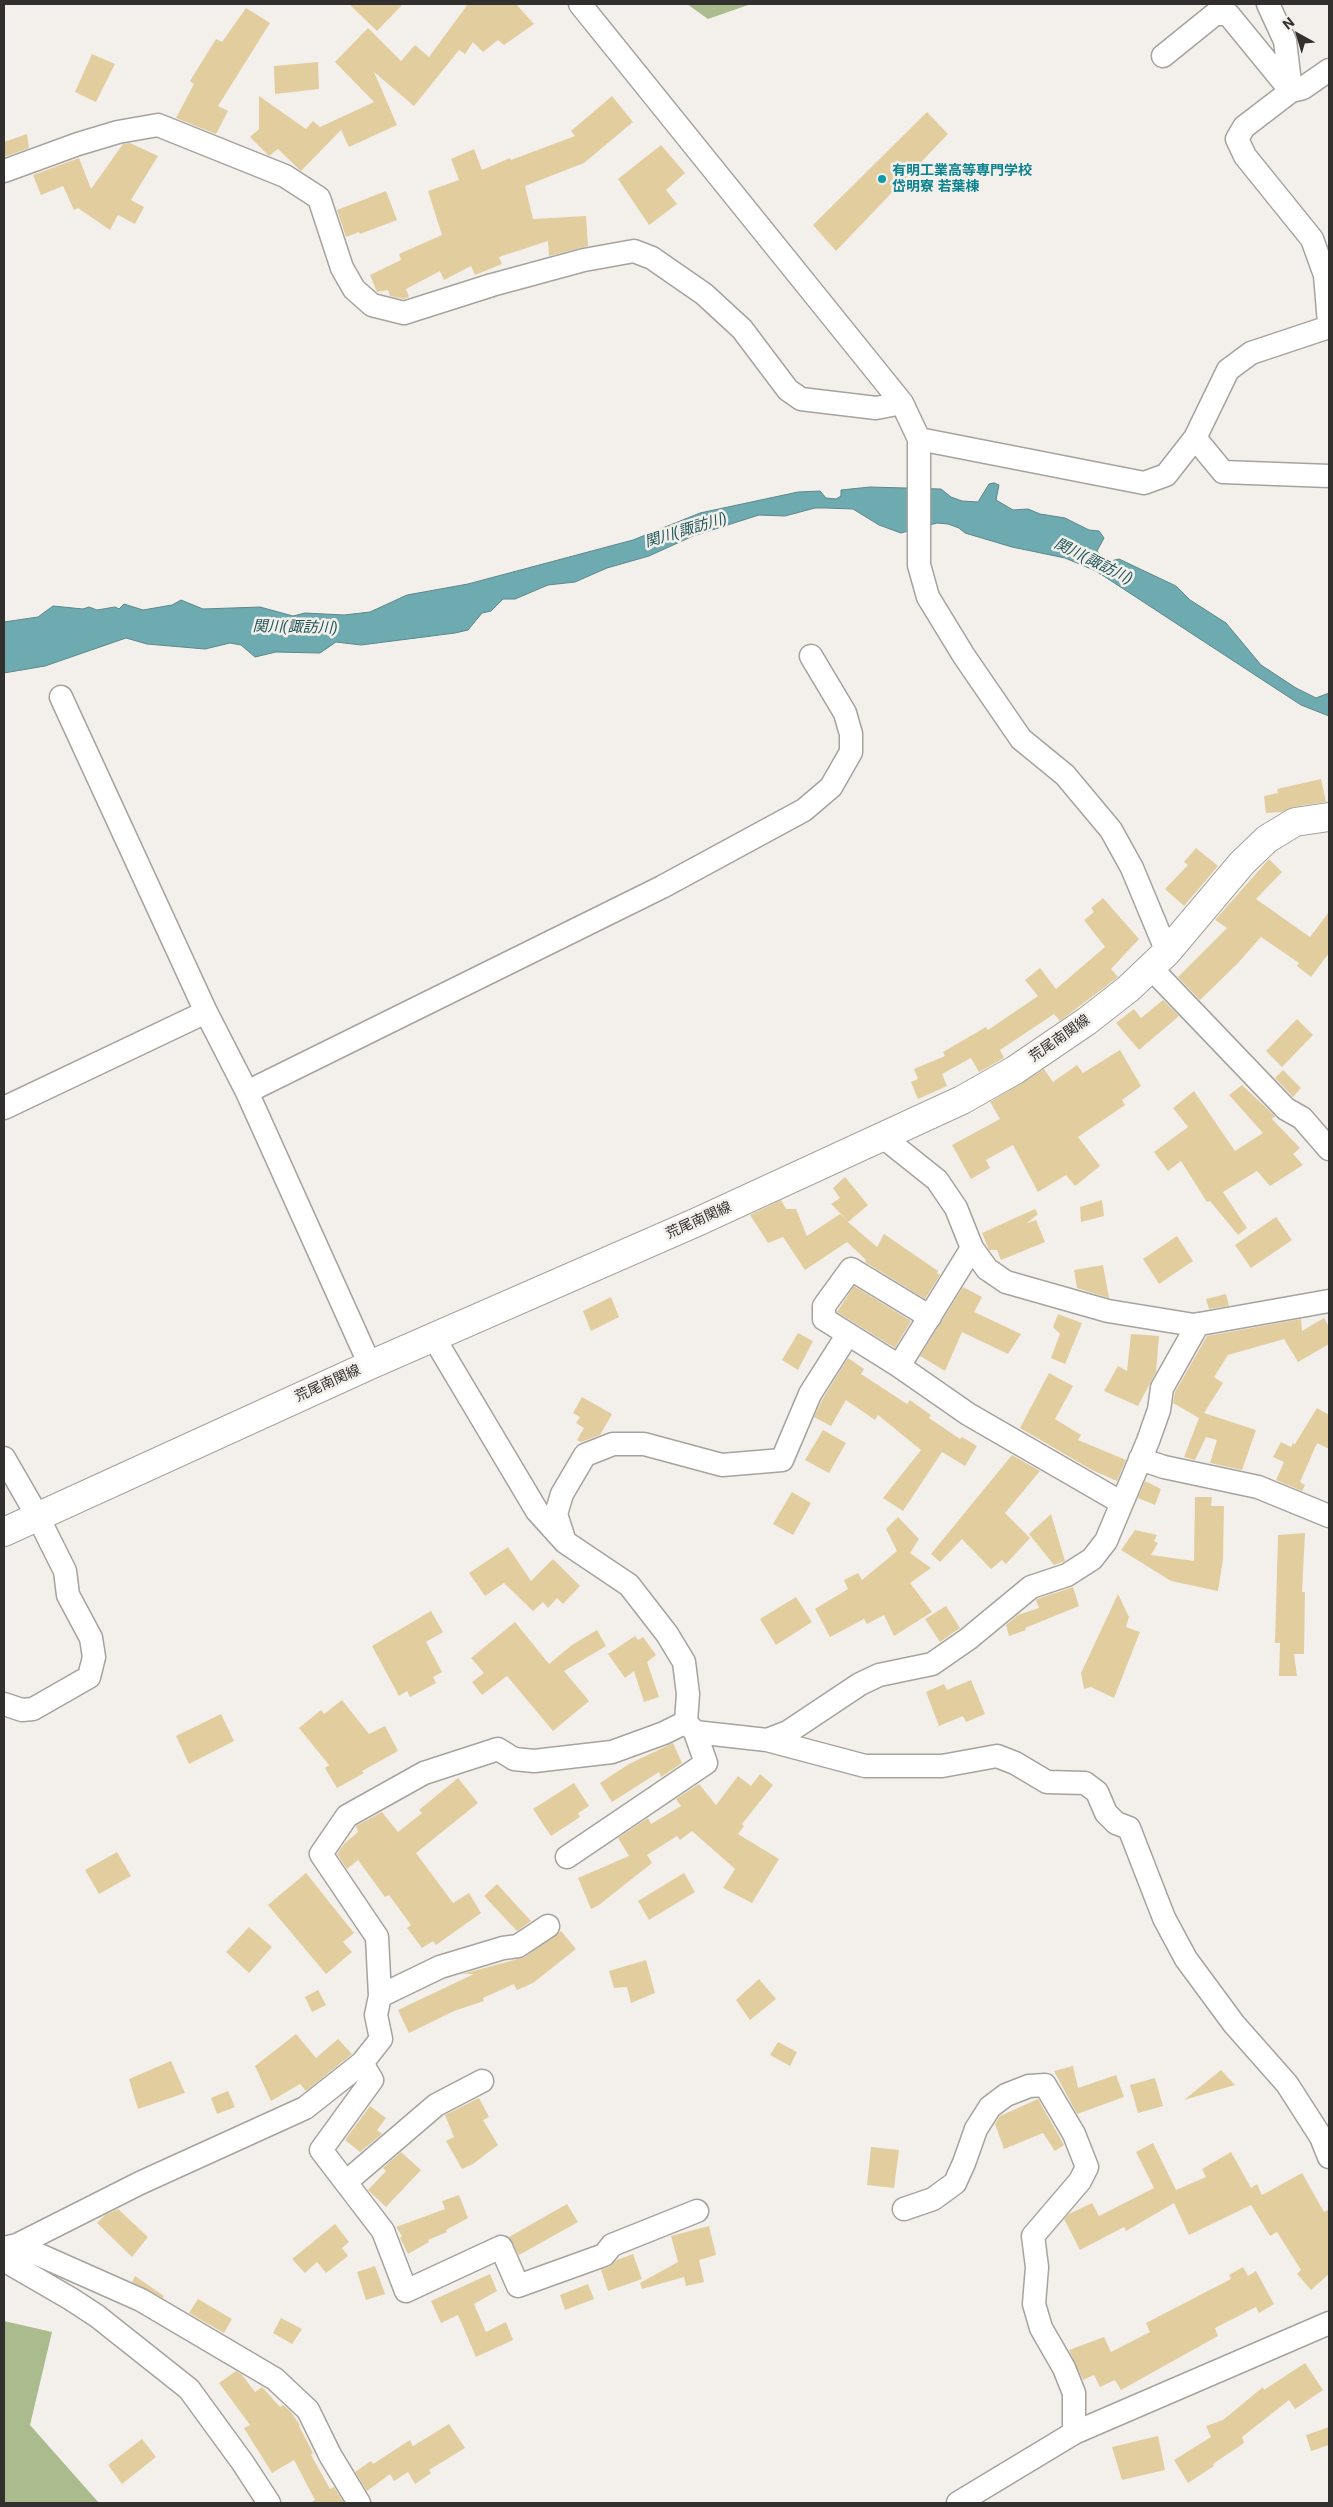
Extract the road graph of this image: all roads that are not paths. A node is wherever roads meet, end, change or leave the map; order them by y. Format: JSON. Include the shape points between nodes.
{"nodes":[{"id":1,"x":580,"y":4,"type":"edge"},
{"id":2,"x":1268,"y":4,"type":"edge"},
{"id":3,"x":1163,"y":56,"type":"dead end"},
{"id":4,"x":1329,"y":70,"type":"edge"},
{"id":5,"x":1291,"y":91,"type":"junction"},
{"id":6,"x":4,"y":172,"type":"edge"},
{"id":7,"x":1329,"y":323,"type":"edge"},
{"id":8,"x":1329,"y":327,"type":"edge"},
{"id":9,"x":902,"y":403,"type":"junction"},
{"id":10,"x":1194,"y":438,"type":"junction"},
{"id":11,"x":919,"y":449,"type":"junction"},
{"id":12,"x":1329,"y":476,"type":"edge"},
{"id":13,"x":811,"y":656,"type":"dead end"},
{"id":14,"x":61,"y":697,"type":"dead end"},
{"id":15,"x":1329,"y":817,"type":"edge"},
{"id":16,"x":1159,"y":959,"type":"junction"},
{"id":17,"x":206,"y":1012,"type":"junction"},
{"id":18,"x":247,"y":1092,"type":"junction"},
{"id":19,"x":4,"y":1108,"type":"edge"},
{"id":20,"x":883,"y":1137,"type":"junction"},
{"id":21,"x":1329,"y":1149,"type":"edge"},
{"id":22,"x":972,"y":1248,"type":"junction"},
{"id":23,"x":1329,"y":1300,"type":"edge"},
{"id":24,"x":930,"y":1317,"type":"junction"},
{"id":25,"x":1198,"y":1324,"type":"junction"},
{"id":26,"x":848,"y":1334,"type":"junction"},
{"id":27,"x":434,"y":1338,"type":"junction"},
{"id":28,"x":370,"y":1365,"type":"junction"},
{"id":29,"x":899,"y":1366,"type":"junction"},
{"id":30,"x":4,"y":1458,"type":"edge"},
{"id":31,"x":1140,"y":1459,"type":"junction"},
{"id":32,"x":1122,"y":1503,"type":"junction"},
{"id":33,"x":1329,"y":1516,"type":"edge"},
{"id":34,"x":38,"y":1517,"type":"junction"},
{"id":35,"x":4,"y":1532,"type":"edge"},
{"id":36,"x":565,"y":1542,"type":"junction"},
{"id":37,"x":4,"y":1704,"type":"edge"},
{"id":38,"x":691,"y":1727,"type":"junction"},
{"id":39,"x":767,"y":1740,"type":"junction"},
{"id":40,"x":568,"y":1857,"type":"dead end"},
{"id":41,"x":548,"y":1926,"type":"dead end"},
{"id":42,"x":380,"y":1996,"type":"junction"},
{"id":43,"x":362,"y":2063,"type":"junction"},
{"id":44,"x":482,"y":2081,"type":"dead end"},
{"id":45,"x":1327,"y":2137,"type":"edge"},
{"id":46,"x":346,"y":2182,"type":"junction"},
{"id":47,"x":904,"y":2208,"type":"dead end"},
{"id":48,"x":697,"y":2211,"type":"dead end"},
{"id":49,"x":8,"y":2251,"type":"edge"},
{"id":50,"x":1329,"y":2323,"type":"edge"},
{"id":51,"x":1074,"y":2433,"type":"junction"},
{"id":52,"x":270,"y":2503,"type":"edge"},
{"id":53,"x":359,"y":2503,"type":"edge"},
{"id":54,"x":958,"y":2503,"type":"edge"}],
"edges":[{"from":1,"to":9,"type":"street"},
{"from":2,"to":5,"type":"street","via":[[1285,41]]},
{"from":3,"to":5,"type":"street","via":[[1215,14],[1228,14]]},
{"from":4,"to":5,"type":"street","via":[[1303,88]]},
{"from":5,"to":7,"type":"street","via":[[1244,127],[1236,139],[1245,156],[1312,239],[1326,275]]},
{"from":6,"to":9,"type":"street","via":[[78,144],[158,125],[285,176],[319,198],[342,268],[354,289],[372,305],[404,313],[584,260],[634,251],[652,258],[704,294],[742,329],[788,390],[801,399],[876,408]]},
{"from":8,"to":10,"type":"street","via":[[1250,353],[1228,370]]},
{"from":9,"to":11,"type":"street"},
{"from":10,"to":11,"type":"street","via":[[1166,475],[1144,483]]},
{"from":10,"to":12,"type":"street","via":[[1223,472]]},
{"from":11,"to":16,"type":"street","via":[[919,565],[928,597],[1021,738],[1064,774],[1111,830],[1132,868]]},
{"from":13,"to":18,"type":"street","via":[[845,712],[851,743],[850,752],[831,787],[804,810],[662,887]]},
{"from":14,"to":17,"type":"street"},
{"from":15,"to":16,"type":"main road","name":"荒尾南関線","via":[[1295,822],[1267,839],[1242,863]]},
{"from":16,"to":20,"type":"main road","name":"荒尾南関線","via":[[1087,1021],[1015,1070],[962,1100]]},
{"from":16,"to":21,"type":"street","via":[[1286,1109],[1302,1118]]},
{"from":17,"to":18,"type":"street"},
{"from":17,"to":19,"type":"street"},
{"from":18,"to":28,"type":"street"},
{"from":20,"to":22,"type":"street","via":[[937,1180],[956,1208]]},
{"from":20,"to":27,"type":"main road","name":"荒尾南関線"},
{"from":22,"to":24,"type":"street"},
{"from":22,"to":25,"type":"street","via":[[987,1269],[1006,1282],[1108,1312]]},
{"from":23,"to":25,"type":"street"},
{"from":24,"to":26,"type":"street","via":[[851,1269],[824,1306],[824,1319]]},
{"from":24,"to":29,"type":"street"},
{"from":25,"to":31,"type":"street","via":[[1162,1388],[1159,1410]]},
{"from":26,"to":29,"type":"street"},
{"from":26,"to":36,"type":"street","via":[[810,1394],[782,1460],[722,1465],[644,1444],[613,1444],[585,1455],[562,1494],[556,1514]]},
{"from":27,"to":28,"type":"main road","name":"荒尾南関線"},
{"from":27,"to":36,"type":"street","via":[[537,1511]]},
{"from":28,"to":34,"type":"main road","name":"荒尾南関線"},
{"from":29,"to":32,"type":"street","via":[[968,1414]]},
{"from":30,"to":34,"type":"street"},
{"from":31,"to":32,"type":"street"},
{"from":31,"to":33,"type":"street","via":[[1258,1487]]},
{"from":32,"to":39,"type":"street","via":[[1106,1541],[1092,1559],[1067,1575],[1031,1587],[932,1664],[878,1675],[788,1732]]},
{"from":34,"to":35,"type":"main road","name":"荒尾南関線"},
{"from":34,"to":37,"type":"street","via":[[65,1571],[68,1595],[90,1638],[94,1657],[89,1677],[33,1709],[22,1710]]},
{"from":36,"to":38,"type":"street","via":[[629,1585],[667,1634],[684,1662]]},
{"from":38,"to":39,"type":"street"},
{"from":38,"to":40,"type":"street","via":[[706,1763]]},
{"from":38,"to":42,"type":"street","via":[[612,1752],[534,1761],[514,1759],[498,1750],[424,1774],[347,1816],[321,1854],[377,1938]]},
{"from":39,"to":45,"type":"street","via":[[864,1766],[942,1766],[997,1756],[1047,1782],[1085,1783],[1097,1792],[1106,1813],[1116,1823],[1129,1828],[1164,1918],[1186,1959],[1234,2024],[1287,2084]]},
{"from":41,"to":42,"type":"street","via":[[518,1946],[440,1966]]},
{"from":42,"to":43,"type":"street","via":[[376,2014],[381,2040]]},
{"from":43,"to":46,"type":"street","via":[[372,2080],[321,2150]]},
{"from":43,"to":49,"type":"street","via":[[305,2108],[140,2183]]},
{"from":44,"to":46,"type":"street","via":[[436,2105]]},
{"from":46,"to":48,"type":"street","via":[[383,2231],[406,2291],[501,2247],[518,2286],[604,2255],[612,2245]]},
{"from":47,"to":51,"type":"street","via":[[933,2198],[955,2183],[976,2129],[990,2107],[1006,2095],[1029,2086],[1045,2086],[1074,2134],[1087,2167],[1080,2181],[1033,2236],[1037,2267],[1034,2304],[1041,2328],[1064,2368],[1074,2394]]},
{"from":49,"to":52,"type":"street","via":[[126,2337],[189,2389]]},
{"from":49,"to":53,"type":"street","via":[[141,2300],[276,2379],[308,2410]]},
{"from":50,"to":51,"type":"street"},
{"from":51,"to":54,"type":"street"}]}
